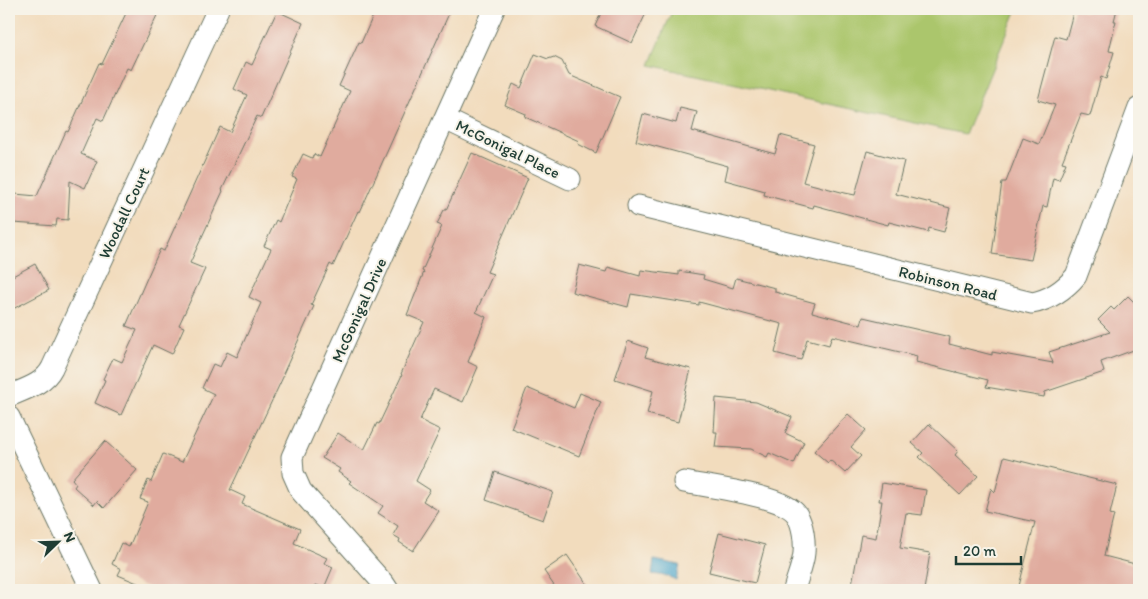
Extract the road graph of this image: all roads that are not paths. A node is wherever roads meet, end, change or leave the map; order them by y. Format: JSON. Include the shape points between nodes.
{"nodes":[{"id":1,"x":218,"y":9,"type":"edge"},
{"id":2,"x":494,"y":9,"type":"edge"},
{"id":3,"x":1139,"y":108,"type":"edge"},
{"id":4,"x":445,"y":119,"type":"junction"},
{"id":5,"x":570,"y":179,"type":"dead end"},
{"id":6,"x":638,"y":206,"type":"dead end"},
{"id":7,"x":9,"y":396,"type":"edge"},
{"id":8,"x":9,"y":418,"type":"edge"},
{"id":9,"x":684,"y":482,"type":"dead end"},
{"id":10,"x":92,"y":590,"type":"edge"},
{"id":11,"x":388,"y":590,"type":"edge"},
{"id":12,"x":794,"y":590,"type":"edge"}],
"edges":[{"from":1,"to":7,"type":"street","name":"Woodall Court","via":[[48,376]]},
{"from":2,"to":4,"type":"street","name":"McGonigal Drive"},
{"from":3,"to":6,"type":"street","name":"Robinson Road","via":[[1076,276],[1064,288],[1039,302],[1032,303]]},
{"from":4,"to":5,"type":"street","name":"McGonigal Place"},
{"from":4,"to":11,"type":"street","name":"McGonigal Drive","via":[[292,457],[293,473],[301,491]]},
{"from":8,"to":10,"type":"street"},
{"from":9,"to":12,"type":"street","via":[[756,495],[786,506],[796,514],[803,535],[804,553]]}]}
